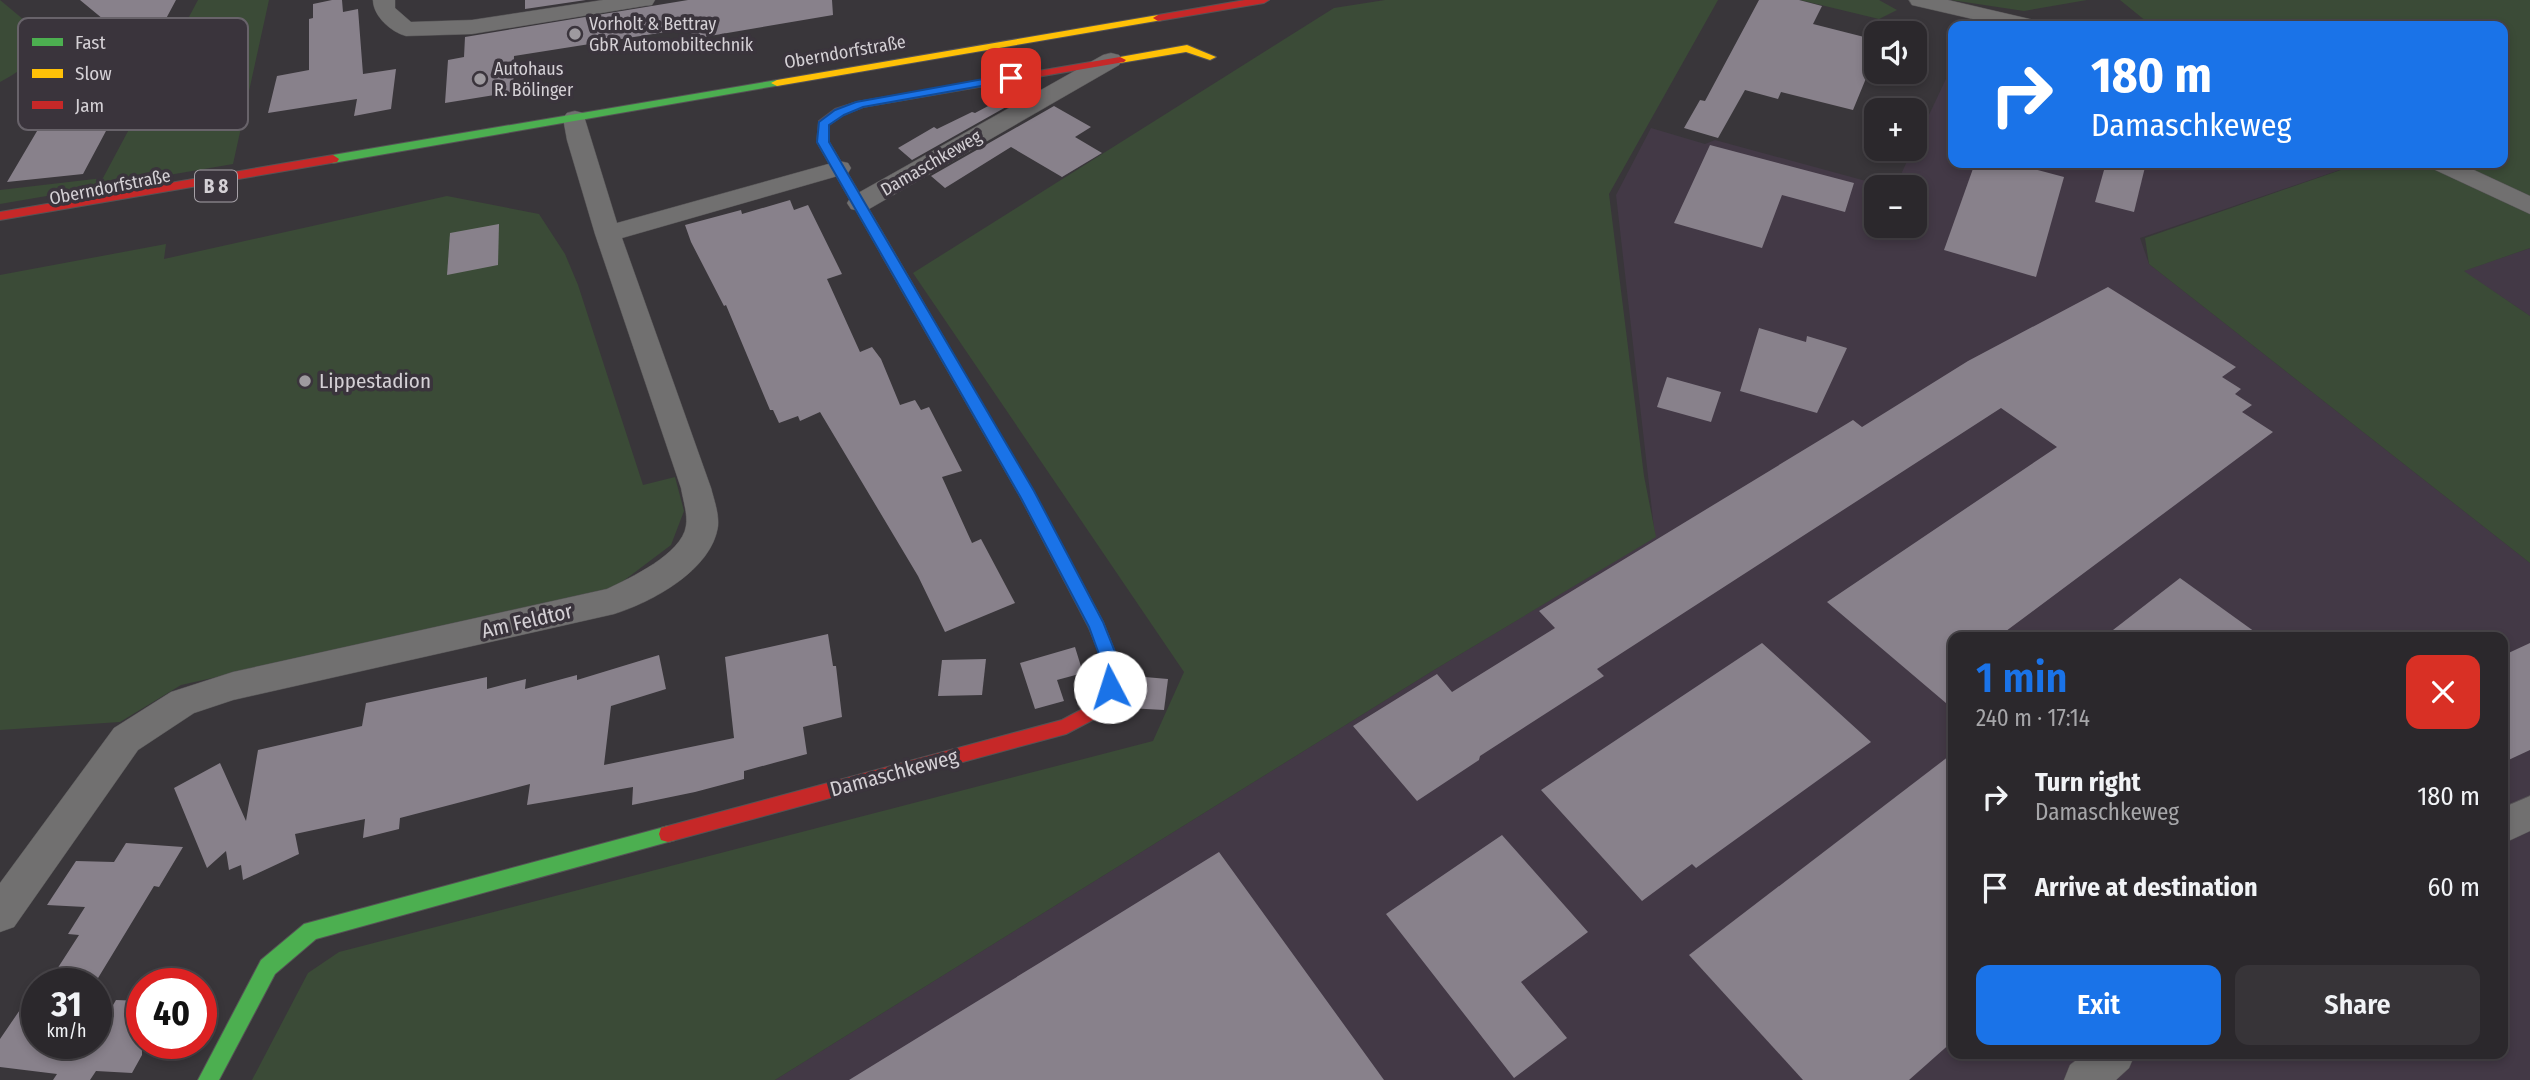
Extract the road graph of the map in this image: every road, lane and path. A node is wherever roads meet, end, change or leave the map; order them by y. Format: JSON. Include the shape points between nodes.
{"nodes":[{"id":1,"x":384,"y":0,"type":"edge"},
{"id":2,"x":644,"y":0,"type":"edge"},
{"id":3,"x":1264,"y":0,"type":"edge"},
{"id":4,"x":1920,"y":0,"type":"edge"},
{"id":5,"x":580,"y":5,"type":"edge"},
{"id":6,"x":2009,"y":21,"type":"edge"},
{"id":7,"x":1210,"y":57,"type":"dead end"},
{"id":8,"x":1111,"y":60,"type":"junction"},
{"id":9,"x":575,"y":118,"type":"junction"},
{"id":10,"x":432,"y":144,"type":"junction"},
{"id":11,"x":839,"y":168,"type":"junction"},
{"id":12,"x":2450,"y":168,"type":"edge"},
{"id":13,"x":860,"y":203,"type":"junction"},
{"id":14,"x":2530,"y":206,"type":"edge"},
{"id":15,"x":0,"y":216,"type":"edge"},
{"id":16,"x":0,"y":228,"type":"edge"},
{"id":17,"x":608,"y":234,"type":"junction"},
{"id":18,"x":2530,"y":812,"type":"edge"},
{"id":19,"x":2508,"y":824,"type":"edge"},
{"id":20,"x":0,"y":914,"type":"edge"},
{"id":21,"x":2109,"y":1059,"type":"edge"},
{"id":22,"x":208,"y":1080,"type":"edge"},
{"id":23,"x":2085,"y":1080,"type":"edge"}],
"edges":[{"from":1,"to":5,"type":"street","via":[[384,10],[406,29],[472,27]]},
{"from":2,"to":5,"type":"street"},
{"from":3,"to":9,"type":"street","name":"Oberndorfstraße","number":"B 8"},
{"from":4,"to":6,"type":"street"},
{"from":7,"to":8,"type":"street","name":"Damaschkeweg","via":[[1187,48]]},
{"from":8,"to":11,"type":"street","name":"Damaschkeweg","via":[[861,104],[839,112],[823,124],[823,142]]},
{"from":8,"to":13,"type":"street","name":"Damaschkeweg"},
{"from":9,"to":10,"type":"street","name":"Oberndorfstraße","number":"B 8"},
{"from":9,"to":17,"type":"street","name":"Am Feldtor"},
{"from":10,"to":15,"type":"street","name":"Oberndorfstraße","number":"B 8"},
{"from":10,"to":16,"type":"street","name":"Oberndorfstraße","number":"B 8"},
{"from":11,"to":13,"type":"street","name":"Damaschkeweg"},
{"from":11,"to":17,"type":"street"},
{"from":12,"to":14,"type":"street"},
{"from":13,"to":22,"type":"street","name":"Damaschkeweg","via":[[1028,496],[1097,627],[1109,657],[1110,687],[1098,709],[1066,726],[311,932],[268,967]]},
{"from":17,"to":20,"type":"street","name":"Am Feldtor","via":[[696,488],[702,527],[690,552],[662,576],[614,601],[233,686],[183,702],[126,739]]},
{"from":18,"to":19,"type":"street"},
{"from":21,"to":23,"type":"street"}]}
